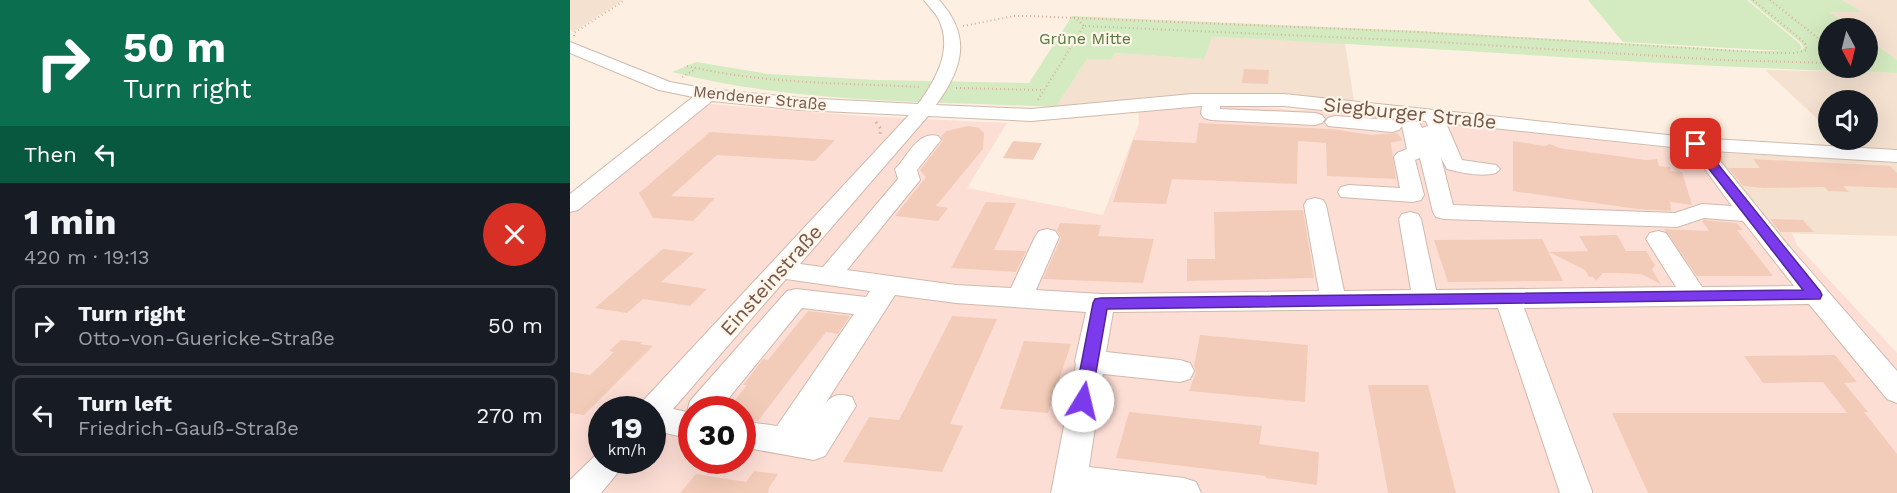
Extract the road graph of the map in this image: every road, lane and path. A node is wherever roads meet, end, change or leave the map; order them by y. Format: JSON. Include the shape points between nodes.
{"nodes":[{"id":1,"x":625,"y":0,"type":"edge"},
{"id":2,"x":931,"y":0,"type":"edge"},
{"id":3,"x":1753,"y":0,"type":"edge"},
{"id":4,"x":1770,"y":0,"type":"edge"},
{"id":5,"x":1074,"y":17,"type":"junction"},
{"id":6,"x":1084,"y":26,"type":"junction"},
{"id":7,"x":952,"y":29,"type":"junction"},
{"id":8,"x":570,"y":33,"type":"edge"},
{"id":9,"x":1818,"y":38,"type":"edge"},
{"id":10,"x":570,"y":47,"type":"edge"},
{"id":11,"x":1818,"y":63,"type":"edge"},
{"id":12,"x":687,"y":66,"type":"dead end"},
{"id":13,"x":678,"y":79,"type":"dead end"},
{"id":14,"x":688,"y":81,"type":"dead end"},
{"id":15,"x":926,"y":87,"type":"dead end"},
{"id":16,"x":954,"y":88,"type":"dead end"},
{"id":17,"x":1044,"y":90,"type":"junction"},
{"id":18,"x":708,"y":95,"type":"junction"},
{"id":19,"x":1211,"y":99,"type":"junction"},
{"id":20,"x":866,"y":108,"type":"junction"},
{"id":21,"x":923,"y":110,"type":"junction"},
{"id":22,"x":1031,"y":115,"type":"junction"},
{"id":23,"x":1315,"y":119,"type":"dead end"},
{"id":24,"x":1411,"y":120,"type":"junction"},
{"id":25,"x":1335,"y":122,"type":"dead end"},
{"id":26,"x":1436,"y":123,"type":"junction"},
{"id":27,"x":931,"y":140,"type":"dead end"},
{"id":28,"x":1696,"y":144,"type":"junction"},
{"id":29,"x":890,"y":148,"type":"junction"},
{"id":30,"x":1897,"y":156,"type":"edge"},
{"id":31,"x":1489,"y":169,"type":"dead end"},
{"id":32,"x":1349,"y":192,"type":"dead end"},
{"id":33,"x":1315,"y":205,"type":"dead end"},
{"id":34,"x":570,"y":206,"type":"edge"},
{"id":35,"x":1749,"y":214,"type":"junction"},
{"id":36,"x":1410,"y":219,"type":"dead end"},
{"id":37,"x":1047,"y":237,"type":"dead end"},
{"id":38,"x":1658,"y":239,"type":"dead end"},
{"id":39,"x":780,"y":270,"type":"junction"},
{"id":40,"x":829,"y":276,"type":"junction"},
{"id":41,"x":1815,"y":295,"type":"junction"},
{"id":42,"x":1694,"y":296,"type":"junction"},
{"id":43,"x":879,"y":297,"type":"junction"},
{"id":44,"x":1019,"y":298,"type":"junction"},
{"id":45,"x":1507,"y":298,"type":"junction"},
{"id":46,"x":1425,"y":299,"type":"junction"},
{"id":47,"x":1333,"y":300,"type":"junction"},
{"id":48,"x":1101,"y":303,"type":"junction"},
{"id":49,"x":1089,"y":362,"type":"junction"},
{"id":50,"x":1180,"y":371,"type":"dead end"},
{"id":51,"x":1897,"y":391,"type":"edge"},
{"id":52,"x":666,"y":396,"type":"edge"},
{"id":53,"x":714,"y":396,"type":"edge"},
{"id":54,"x":841,"y":406,"type":"dead end"},
{"id":55,"x":756,"y":436,"type":"edge"},
{"id":56,"x":784,"y":441,"type":"junction"},
{"id":57,"x":597,"y":474,"type":"edge"},
{"id":58,"x":1069,"y":487,"type":"edge"},
{"id":59,"x":1576,"y":491,"type":"dead end"},
{"id":60,"x":580,"y":493,"type":"edge"},
{"id":61,"x":1184,"y":493,"type":"edge"}],
"edges":[{"from":1,"to":8,"type":"path","via":[[574,36]]},
{"from":2,"to":7,"type":"street","via":[[944,10]]},
{"from":3,"to":5,"type":"path","via":[[1805,43],[1806,50],[1774,53],[1406,31]]},
{"from":4,"to":9,"type":"path"},
{"from":5,"to":6,"type":"path"},
{"from":5,"to":7,"type":"path","via":[[1014,16]]},
{"from":6,"to":11,"type":"path"},
{"from":6,"to":17,"type":"path"},
{"from":7,"to":21,"type":"street","name":"Einsteinstraße","via":[[954,45],[948,67],[941,86]]},
{"from":10,"to":18,"type":"street","name":"Mendener Straße","via":[[665,86]]},
{"from":12,"to":15,"type":"path","via":[[771,80]]},
{"from":13,"to":14,"type":"path"},
{"from":16,"to":17,"type":"path"},
{"from":17,"to":22,"type":"path"},
{"from":18,"to":20,"type":"street","name":"Mendener Straße"},
{"from":18,"to":34,"type":"street"},
{"from":19,"to":22,"type":"street","name":"Siegburger Straße"},
{"from":19,"to":23,"type":"street","via":[[1211,114]]},
{"from":19,"to":24,"type":"street","name":"Siegburger Straße","via":[[1284,100]]},
{"from":20,"to":21,"type":"street","name":"Mendener Straße"},
{"from":20,"to":29,"type":"street","via":[[890,131]]},
{"from":21,"to":22,"type":"street","name":"Siegburger Straße"},
{"from":21,"to":29,"type":"street","name":"Einsteinstraße"},
{"from":24,"to":25,"type":"street"},
{"from":24,"to":26,"type":"street","name":"Siegburger Straße"},
{"from":24,"to":32,"type":"street","via":[[1418,152],[1404,158],[1413,195]]},
{"from":26,"to":28,"type":"street","name":"Siegburger Straße"},
{"from":26,"to":31,"type":"street","via":[[1454,165]]},
{"from":26,"to":35,"type":"street","via":[[1424,133],[1444,212],[1677,220],[1702,211]]},
{"from":27,"to":40,"type":"street","via":[[906,169],[909,180]]},
{"from":28,"to":30,"type":"street","name":"Siegburger Straße"},
{"from":28,"to":35,"type":"street"},
{"from":29,"to":39,"type":"street","name":"Einsteinstraße"},
{"from":33,"to":47,"type":"street"},
{"from":35,"to":41,"type":"street"},
{"from":36,"to":46,"type":"street"},
{"from":37,"to":44,"type":"street"},
{"from":38,"to":42,"type":"street"},
{"from":39,"to":40,"type":"street"},
{"from":39,"to":52,"type":"street","name":"Einsteinstraße"},
{"from":40,"to":43,"type":"street"},
{"from":41,"to":42,"type":"street"},
{"from":41,"to":51,"type":"street"},
{"from":42,"to":45,"type":"street"},
{"from":43,"to":44,"type":"street"},
{"from":43,"to":53,"type":"street","via":[[796,298]]},
{"from":43,"to":56,"type":"street"},
{"from":44,"to":48,"type":"street"},
{"from":45,"to":46,"type":"street"},
{"from":45,"to":59,"type":"street"},
{"from":46,"to":47,"type":"street"},
{"from":47,"to":48,"type":"street"},
{"from":48,"to":49,"type":"street"},
{"from":49,"to":50,"type":"street"},
{"from":49,"to":58,"type":"street"},
{"from":54,"to":56,"type":"street","via":[[814,446]]},
{"from":55,"to":56,"type":"street"},
{"from":57,"to":60,"type":"street"},
{"from":58,"to":61,"type":"street"}]}
